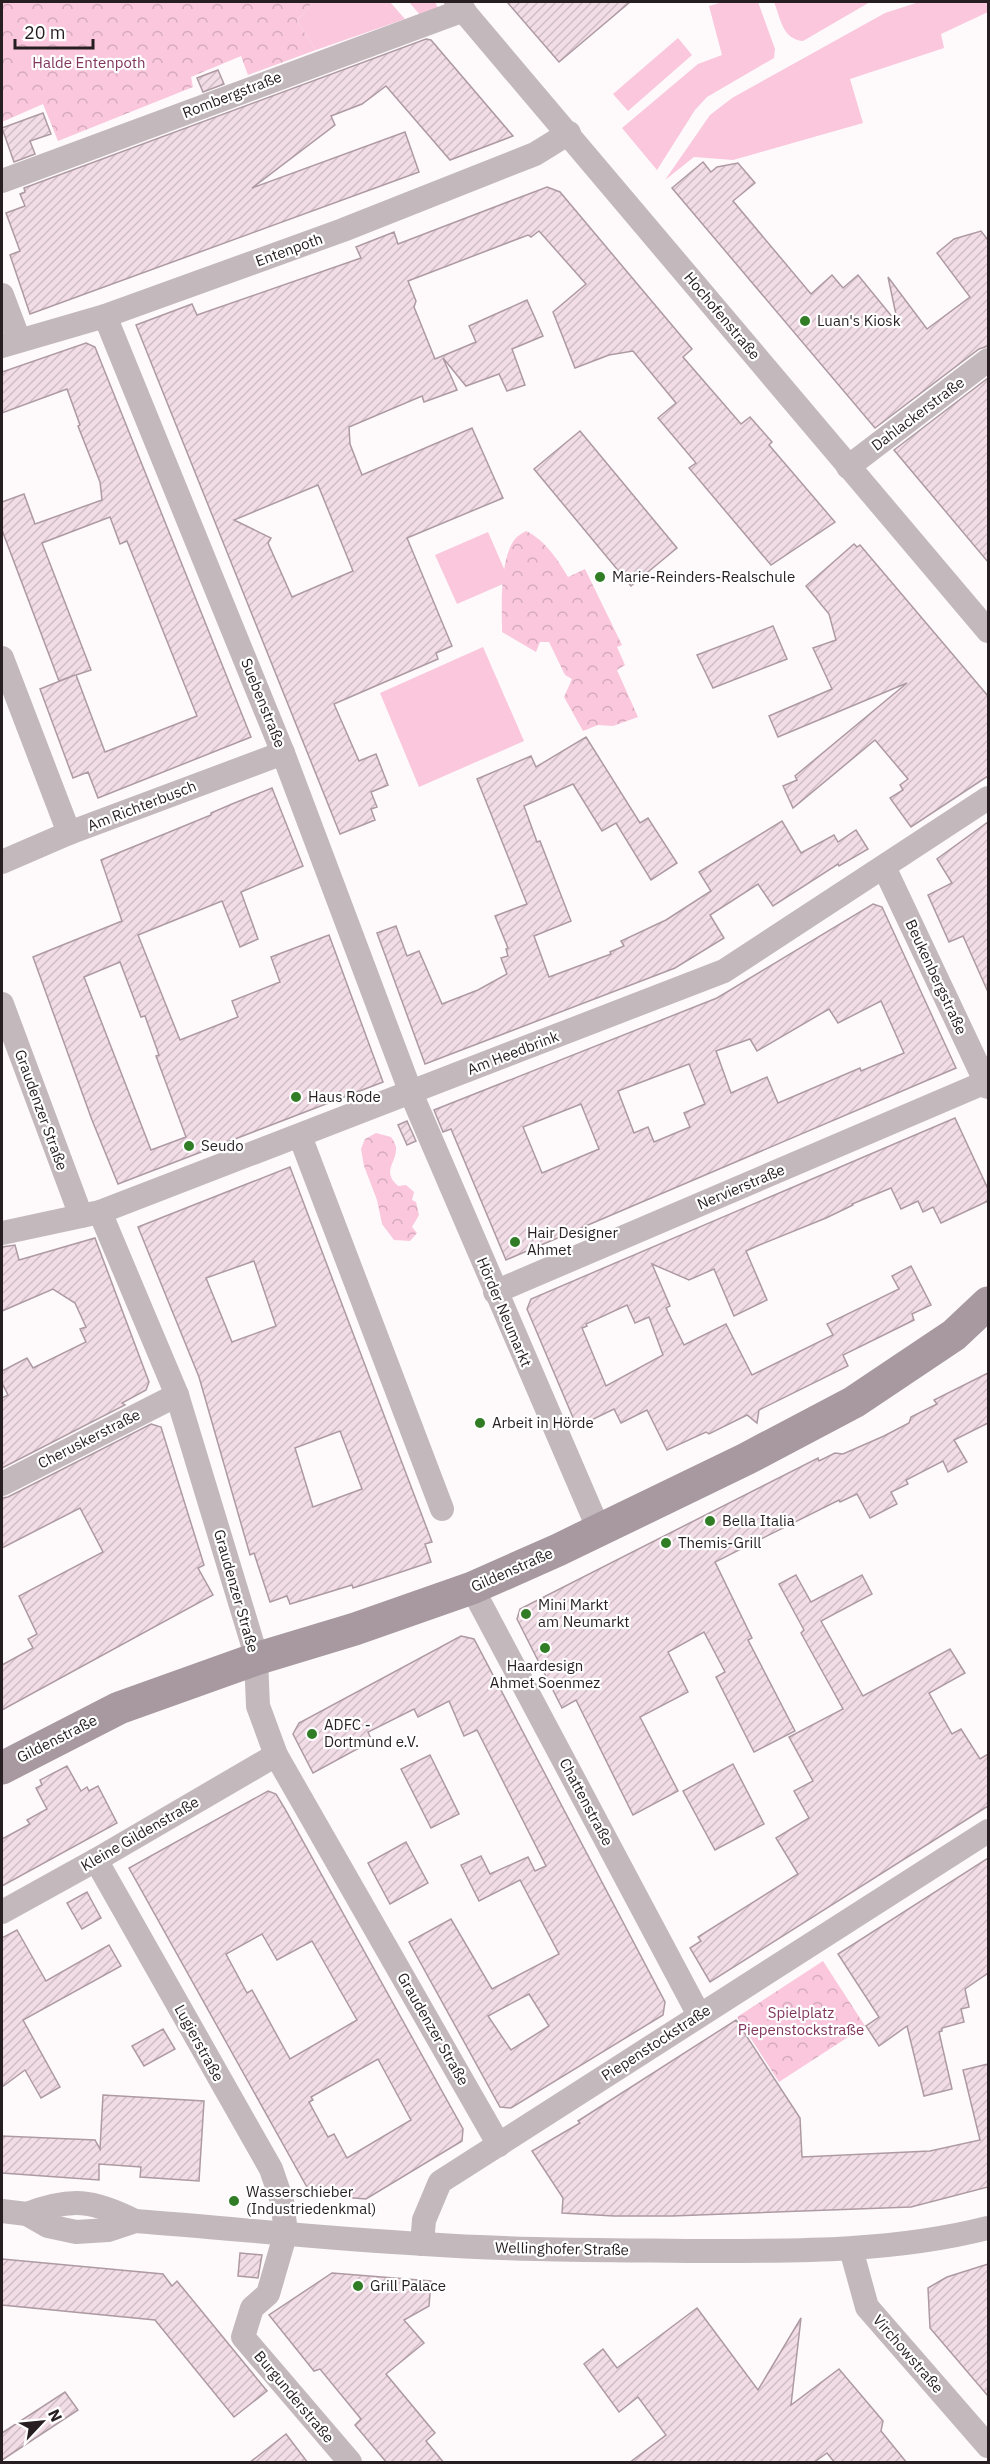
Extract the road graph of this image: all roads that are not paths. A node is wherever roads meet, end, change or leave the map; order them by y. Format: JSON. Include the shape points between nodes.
{"nodes":[{"id":1,"x":460,"y":6,"type":"edge"},
{"id":2,"x":569,"y":133,"type":"junction"},
{"id":3,"x":2,"y":181,"type":"edge"},
{"id":4,"x":2,"y":295,"type":"edge"},
{"id":5,"x":105,"y":316,"type":"junction"},
{"id":6,"x":10,"y":343,"type":"edge"},
{"id":7,"x":988,"y":360,"type":"edge"},
{"id":8,"x":848,"y":467,"type":"junction"},
{"id":9,"x":988,"y":631,"type":"edge"},
{"id":10,"x":2,"y":658,"type":"edge"},
{"id":11,"x":283,"y":753,"type":"junction"},
{"id":12,"x":988,"y":798,"type":"edge"},
{"id":13,"x":69,"y":833,"type":"junction"},
{"id":14,"x":2,"y":862,"type":"edge"},
{"id":15,"x":884,"y":867,"type":"junction"},
{"id":16,"x":2,"y":1004,"type":"edge"},
{"id":17,"x":987,"y":1085,"type":"edge"},
{"id":18,"x":411,"y":1093,"type":"junction"},
{"id":19,"x":300,"y":1136,"type":"junction"},
{"id":20,"x":91,"y":1214,"type":"junction"},
{"id":21,"x":2,"y":1233,"type":"edge"},
{"id":22,"x":495,"y":1292,"type":"junction"},
{"id":23,"x":988,"y":1303,"type":"edge"},
{"id":24,"x":177,"y":1395,"type":"junction"},
{"id":25,"x":2,"y":1484,"type":"edge"},
{"id":26,"x":442,"y":1509,"type":"dead end"},
{"id":27,"x":599,"y":1530,"type":"junction"},
{"id":28,"x":472,"y":1588,"type":"junction"},
{"id":29,"x":256,"y":1659,"type":"junction"},
{"id":30,"x":276,"y":1755,"type":"junction"},
{"id":31,"x":2,"y":1768,"type":"edge"},
{"id":32,"x":988,"y":1831,"type":"edge"},
{"id":33,"x":96,"y":1860,"type":"junction"},
{"id":34,"x":2,"y":1912,"type":"edge"},
{"id":35,"x":699,"y":2015,"type":"junction"},
{"id":36,"x":499,"y":2145,"type":"junction"},
{"id":37,"x":2,"y":2211,"type":"edge"},
{"id":38,"x":988,"y":2228,"type":"edge"},
{"id":39,"x":286,"y":2232,"type":"junction"},
{"id":40,"x":422,"y":2244,"type":"junction"},
{"id":41,"x":851,"y":2249,"type":"junction"},
{"id":42,"x":988,"y":2446,"type":"edge"},
{"id":43,"x":350,"y":2463,"type":"edge"}],
"edges":[{"from":1,"to":2,"type":"street","name":"Hochofenstraße"},
{"from":1,"to":3,"type":"street","name":"Rombergstraße"},
{"from":2,"to":5,"type":"street","name":"Entenpoth","via":[[535,154],[343,230]]},
{"from":2,"to":8,"type":"street","name":"Hochofenstraße"},
{"from":4,"to":6,"type":"street"},
{"from":5,"to":6,"type":"street","name":"Entenpoth"},
{"from":5,"to":11,"type":"street","name":"Suebenstraße"},
{"from":7,"to":8,"type":"street","name":"Dahlackerstraße"},
{"from":8,"to":9,"type":"street","name":"Hochofenstraße"},
{"from":10,"to":13,"type":"street"},
{"from":11,"to":13,"type":"street","name":"Am Richterbusch"},
{"from":11,"to":18,"type":"street","name":"Suebenstraße"},
{"from":12,"to":15,"type":"street","name":"Am Heedbrink"},
{"from":13,"to":14,"type":"street","name":"Am Richterbusch"},
{"from":15,"to":17,"type":"street","name":"Beukenbergstraße"},
{"from":15,"to":18,"type":"street","name":"Am Heedbrink","via":[[724,971]]},
{"from":16,"to":20,"type":"street","name":"Graudenzer Straße"},
{"from":17,"to":22,"type":"street","name":"Nervierstraße"},
{"from":18,"to":19,"type":"street","name":"Am Heedbrink"},
{"from":18,"to":22,"type":"street","name":"Hörder Neumarkt"},
{"from":19,"to":20,"type":"street","name":"Am Heedbrink"},
{"from":19,"to":26,"type":"street"},
{"from":20,"to":21,"type":"street","name":"Am Heedbrink"},
{"from":20,"to":24,"type":"street","name":"Graudenzer Straße"},
{"from":22,"to":27,"type":"street","name":"Hörder Neumarkt"},
{"from":23,"to":27,"type":"main road","name":"Gildenstraße","via":[[954,1335],[854,1402]]},
{"from":24,"to":25,"type":"street","name":"Cheruskerstraße"},
{"from":24,"to":29,"type":"street","name":"Graudenzer Straße"},
{"from":27,"to":28,"type":"main road","name":"Gildenstraße"},
{"from":28,"to":29,"type":"main road","name":"Gildenstraße"},
{"from":28,"to":35,"type":"street","name":"Chattenstraße"},
{"from":29,"to":30,"type":"street","name":"Graudenzer Straße","via":[[258,1706]]},
{"from":29,"to":31,"type":"main road","name":"Gildenstraße","via":[[119,1708]]},
{"from":30,"to":33,"type":"street","name":"Kleine Gildenstraße"},
{"from":30,"to":36,"type":"street","name":"Graudenzer Straße"},
{"from":32,"to":35,"type":"street","name":"Piepenstockstraße"},
{"from":33,"to":34,"type":"street","name":"Kleine Gildenstraße"},
{"from":33,"to":39,"type":"street","name":"Lugierstraße","via":[[271,2169],[282,2201]]},
{"from":35,"to":36,"type":"street","name":"Piepenstockstraße"},
{"from":36,"to":40,"type":"street","name":"Piepenstockstraße","via":[[440,2182],[424,2220]]},
{"from":37,"to":39,"type":"street","name":"Wellinghofer Straße","via":[[27,2214],[48,2226],[76,2232],[108,2230],[135,2221]]},
{"from":38,"to":41,"type":"street","name":"Wellinghofer Straße","via":[[953,2237]]},
{"from":39,"to":40,"type":"street","name":"Wellinghofer Straße"},
{"from":39,"to":43,"type":"street","name":"Burgunderstraße","via":[[268,2294],[252,2308],[243,2337]]},
{"from":40,"to":41,"type":"street","name":"Wellinghofer Straße","via":[[558,2250]]},
{"from":41,"to":42,"type":"street","name":"Virchowstraße","via":[[867,2307]]}]}
